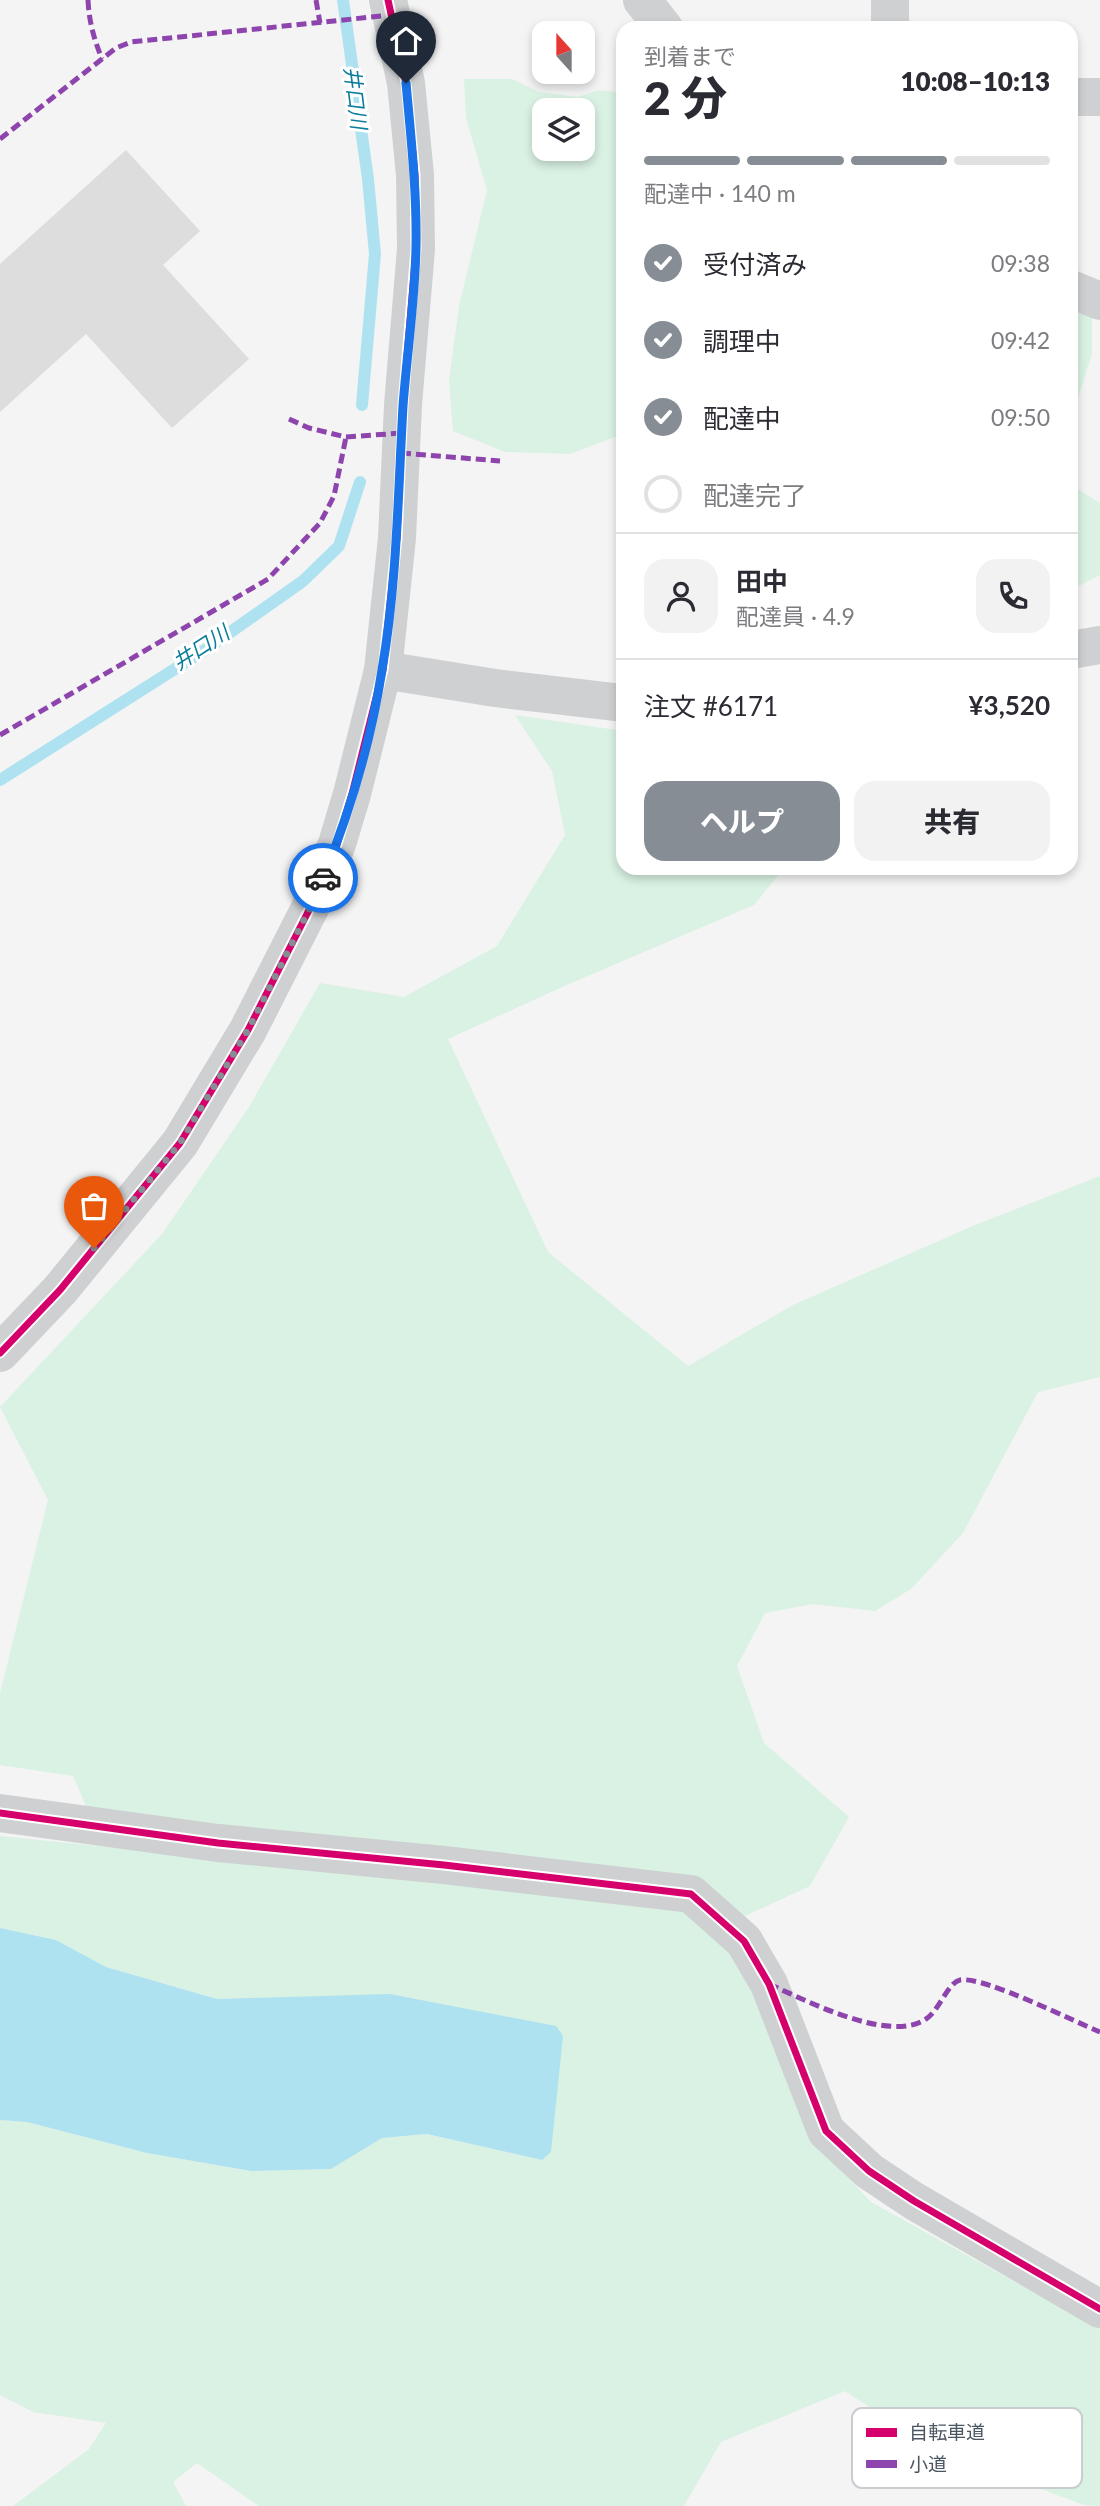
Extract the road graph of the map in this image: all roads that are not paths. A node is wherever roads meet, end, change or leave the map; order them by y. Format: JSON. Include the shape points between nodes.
{"nodes":[{"id":1,"x":388,"y":0,"type":"edge"},
{"id":2,"x":642,"y":0,"type":"edge"},
{"id":3,"x":890,"y":0,"type":"edge"},
{"id":4,"x":658,"y":21,"type":"edge"},
{"id":5,"x":890,"y":21,"type":"edge"},
{"id":6,"x":1078,"y":97,"type":"edge"},
{"id":7,"x":1100,"y":97,"type":"edge"},
{"id":8,"x":1078,"y":292,"type":"edge"},
{"id":9,"x":1100,"y":301,"type":"edge"},
{"id":10,"x":1100,"y":645,"type":"edge"},
{"id":11,"x":1078,"y":649,"type":"edge"},
{"id":12,"x":383,"y":670,"type":"junction"},
{"id":13,"x":616,"y":702,"type":"edge"},
{"id":14,"x":0,"y":1353,"type":"edge"},
{"id":15,"x":0,"y":1813,"type":"edge"},
{"id":16,"x":1100,"y":2309,"type":"edge"}],
"edges":[{"from":1,"to":12,"type":"street","via":[[406,83],[416,249],[397,538]]},
{"from":2,"to":4,"type":"street"},
{"from":3,"to":5,"type":"street"},
{"from":6,"to":7,"type":"street"},
{"from":8,"to":9,"type":"street"},
{"from":10,"to":11,"type":"street"},
{"from":12,"to":13,"type":"street"},
{"from":12,"to":14,"type":"street","via":[[337,844],[248,1030],[180,1143],[60,1290]]},
{"from":15,"to":16,"type":"street","via":[[218,1843],[691,1894],[744,1941],[769,1984],[826,2132],[869,2171],[914,2201]]}]}
